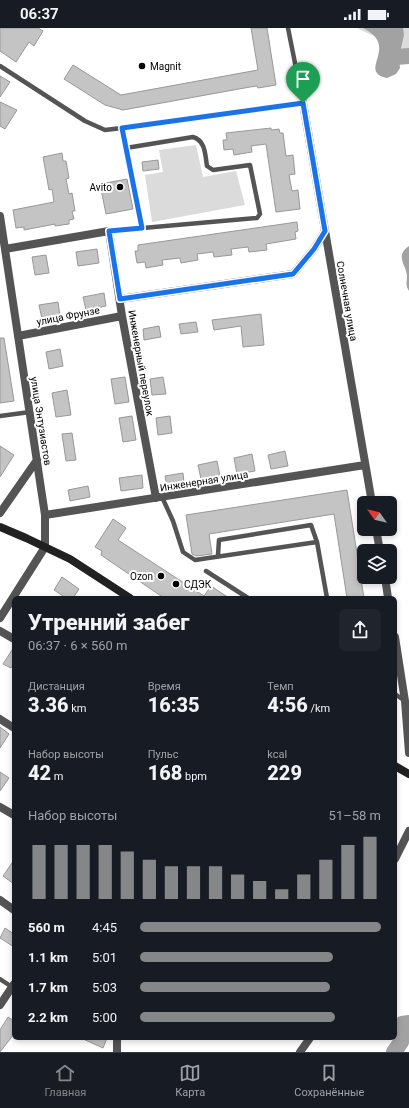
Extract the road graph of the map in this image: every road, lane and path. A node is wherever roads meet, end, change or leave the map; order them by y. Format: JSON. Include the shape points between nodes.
{"nodes":[{"id":1,"x":288,"y":28,"type":"edge"},
{"id":2,"x":0,"y":66,"type":"edge"},
{"id":3,"x":303,"y":103,"type":"junction"},
{"id":4,"x":122,"y":128,"type":"junction"},
{"id":5,"x":126,"y":148,"type":"junction"},
{"id":6,"x":0,"y":216,"type":"edge"},
{"id":7,"x":142,"y":228,"type":"junction"},
{"id":8,"x":109,"y":231,"type":"junction"},
{"id":9,"x":325,"y":231,"type":"junction"},
{"id":10,"x":5,"y":249,"type":"junction"},
{"id":11,"x":120,"y":299,"type":"junction"},
{"id":12,"x":122,"y":316,"type":"junction"},
{"id":13,"x":18,"y":336,"type":"junction"},
{"id":14,"x":30,"y":412,"type":"junction"},
{"id":15,"x":0,"y":416,"type":"edge"},
{"id":16,"x":37,"y":460,"type":"junction"},
{"id":17,"x":365,"y":465,"type":"junction"},
{"id":18,"x":371,"y":496,"type":"edge"},
{"id":19,"x":159,"y":498,"type":"junction"},
{"id":20,"x":0,"y":513,"type":"edge"},
{"id":21,"x":45,"y":515,"type":"junction"},
{"id":22,"x":0,"y":527,"type":"edge"},
{"id":23,"x":317,"y":542,"type":"junction"},
{"id":24,"x":45,"y":547,"type":"junction"},
{"id":25,"x":218,"y":555,"type":"junction"},
{"id":26,"x":206,"y":571,"type":"dead end"},
{"id":27,"x":386,"y":584,"type":"edge"},
{"id":28,"x":14,"y":596,"type":"edge"},
{"id":29,"x":127,"y":596,"type":"edge"},
{"id":30,"x":240,"y":596,"type":"edge"},
{"id":31,"x":327,"y":596,"type":"edge"},
{"id":32,"x":388,"y":596,"type":"edge"},
{"id":33,"x":12,"y":599,"type":"edge"},
{"id":34,"x":0,"y":618,"type":"edge"},
{"id":35,"x":0,"y":631,"type":"edge"},
{"id":36,"x":12,"y":638,"type":"edge"},
{"id":37,"x":397,"y":650,"type":"edge"},
{"id":38,"x":397,"y":695,"type":"edge"},
{"id":39,"x":405,"y":700,"type":"junction"},
{"id":40,"x":0,"y":719,"type":"edge"},
{"id":41,"x":12,"y":727,"type":"edge"},
{"id":42,"x":409,"y":752,"type":"edge"},
{"id":43,"x":397,"y":767,"type":"edge"},
{"id":44,"x":409,"y":774,"type":"edge"},
{"id":45,"x":0,"y":807,"type":"edge"},
{"id":46,"x":12,"y":814,"type":"edge"},
{"id":47,"x":409,"y":831,"type":"edge"},
{"id":48,"x":397,"y":855,"type":"edge"},
{"id":49,"x":0,"y":900,"type":"edge"},
{"id":50,"x":12,"y":909,"type":"edge"},
{"id":51,"x":0,"y":979,"type":"edge"},
{"id":52,"x":12,"y":985,"type":"edge"},
{"id":53,"x":12,"y":987,"type":"edge"},
{"id":54,"x":0,"y":1005,"type":"edge"},
{"id":55,"x":117,"y":1040,"type":"edge"},
{"id":56,"x":309,"y":1040,"type":"edge"},
{"id":57,"x":117,"y":1052,"type":"edge"},
{"id":58,"x":300,"y":1052,"type":"edge"}],
"edges":[{"from":1,"to":3,"type":"lane"},
{"from":2,"to":4,"type":"lane","via":[[85,122],[105,130]]},
{"from":3,"to":4,"type":"lane"},
{"from":3,"to":9,"type":"street","name":"Солнечная улица"},
{"from":4,"to":5,"type":"lane"},
{"from":5,"to":7,"type":"lane"},
{"from":5,"to":7,"type":"lane","via":[[200,139],[209,168],[213,170],[250,166],[252,171],[260,214],[257,218]]},
{"from":6,"to":10,"type":"street","name":"улица Энтузиастов"},
{"from":7,"to":8,"type":"lane"},
{"from":8,"to":10,"type":"street"},
{"from":8,"to":11,"type":"street","name":"Инженерный переулок"},
{"from":9,"to":11,"type":"street","via":[[293,274]]},
{"from":9,"to":17,"type":"street","name":"Солнечная улица"},
{"from":10,"to":13,"type":"street","name":"улица Энтузиастов"},
{"from":11,"to":12,"type":"street","name":"Инженерный переулок"},
{"from":12,"to":13,"type":"street","name":"улица Фрунзе"},
{"from":12,"to":19,"type":"street","name":"Инженерный переулок"},
{"from":13,"to":14,"type":"street","name":"улица Энтузиастов"},
{"from":14,"to":15,"type":"lane"},
{"from":14,"to":16,"type":"street","name":"улица Энтузиастов"},
{"from":16,"to":20,"type":"street"},
{"from":16,"to":21,"type":"street","name":"улица Энтузиастов"},
{"from":17,"to":18,"type":"street","name":"Солнечная улица"},
{"from":17,"to":19,"type":"street","name":"Инженерная улица"},
{"from":19,"to":21,"type":"street","name":"Инженерная улица"},
{"from":19,"to":25,"type":"lane","via":[[173,521],[183,552],[195,560]]},
{"from":21,"to":24,"type":"street","name":"улица Энтузиастов"},
{"from":22,"to":24,"type":"main road"},
{"from":23,"to":25,"type":"lane"},
{"from":23,"to":25,"type":"lane","via":[[311,525],[219,540]]},
{"from":23,"to":31,"type":"lane"},
{"from":24,"to":28,"type":"street"},
{"from":24,"to":29,"type":"main road","via":[[70,559]]},
{"from":26,"to":30,"type":"lane"},
{"from":27,"to":32,"type":"street"},
{"from":33,"to":34,"type":"street"},
{"from":35,"to":36,"type":"street"},
{"from":37,"to":39,"type":"street"},
{"from":38,"to":39,"type":"lane"},
{"from":39,"to":42,"type":"street"},
{"from":40,"to":41,"type":"street"},
{"from":43,"to":44,"type":"main road"},
{"from":45,"to":46,"type":"street"},
{"from":47,"to":48,"type":"street"},
{"from":49,"to":50,"type":"street"},
{"from":51,"to":52,"type":"lane"},
{"from":53,"to":54,"type":"street"},
{"from":55,"to":57,"type":"street"},
{"from":56,"to":58,"type":"street"}]}
